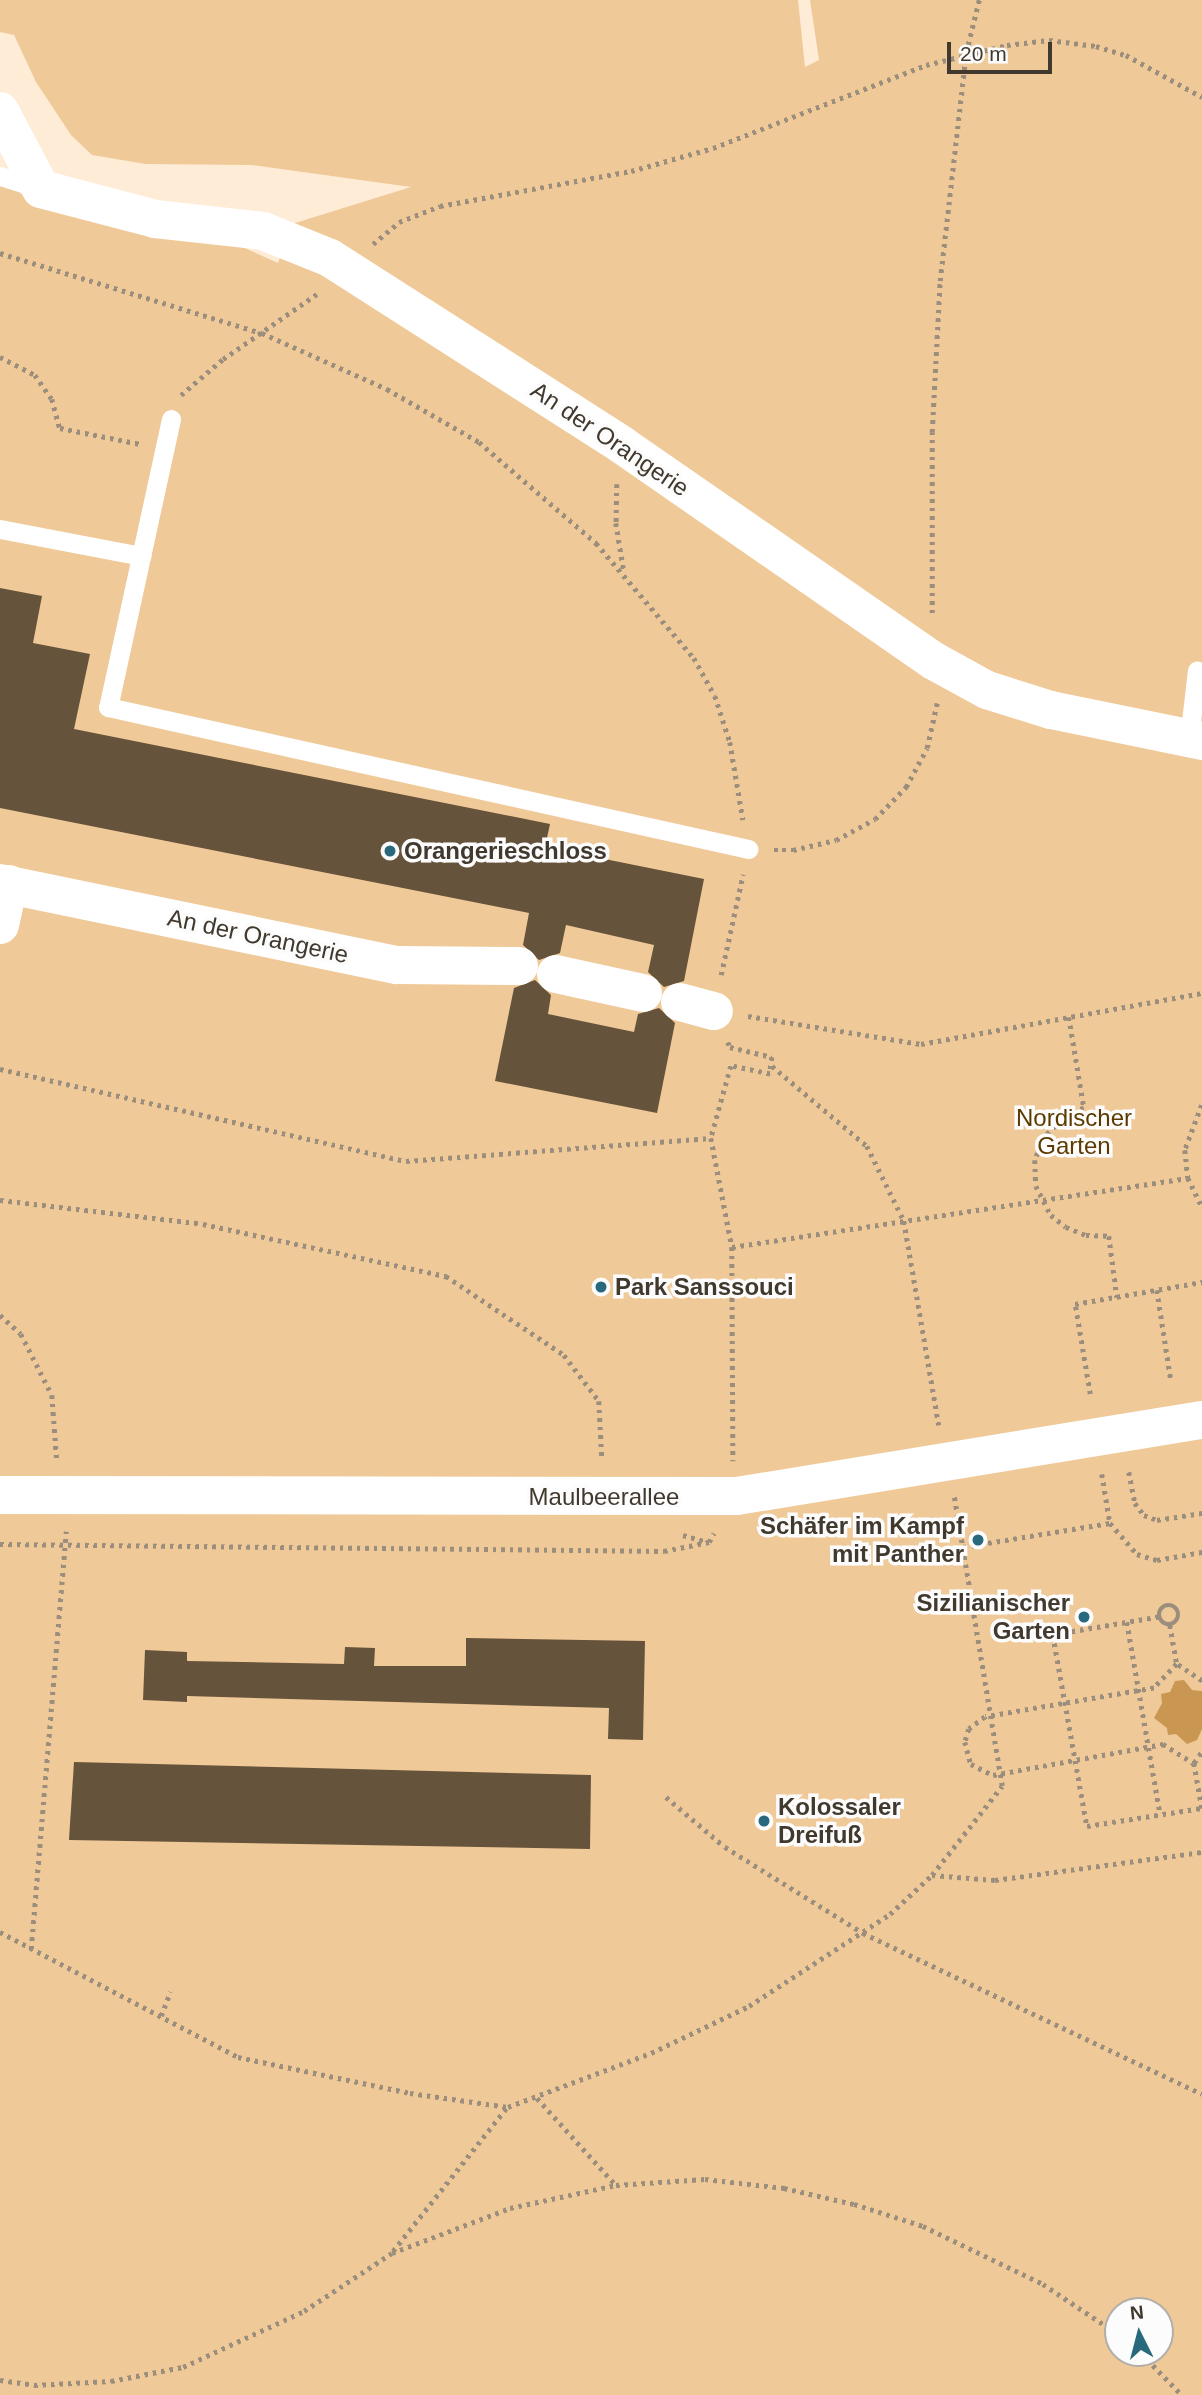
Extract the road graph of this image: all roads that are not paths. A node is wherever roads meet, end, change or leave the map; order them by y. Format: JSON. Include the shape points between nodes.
{"nodes":[{"id":1,"x":0,"y":111,"type":"edge"},
{"id":2,"x":0,"y":176,"type":"edge"},
{"id":3,"x":41,"y":189,"type":"junction"},
{"id":4,"x":171,"y":419,"type":"road end"},
{"id":5,"x":0,"y":529,"type":"edge"},
{"id":6,"x":141,"y":556,"type":"junction"},
{"id":7,"x":1197,"y":670,"type":"dead end"},
{"id":8,"x":1196,"y":740,"type":"edge"},
{"id":9,"x":748,"y":849,"type":"road end"},
{"id":10,"x":4,"y":883,"type":"edge"},
{"id":11,"x":0,"y":925,"type":"edge"},
{"id":12,"x":519,"y":966,"type":"dead end"},
{"id":13,"x":556,"y":974,"type":"dead end"},
{"id":14,"x":643,"y":993,"type":"dead end"},
{"id":15,"x":1202,"y":1420,"type":"edge"},
{"id":16,"x":0,"y":1495,"type":"edge"}],
"edges":[{"from":1,"to":3,"type":"street"},
{"from":2,"to":3,"type":"lane","name":"An der Orangerie"},
{"from":3,"to":8,"type":"street","name":"An der Orangerie","via":[[155,219],[262,231],[622,445],[934,661],[986,690],[1051,710]]},
{"from":4,"to":6,"type":"lane"},
{"from":5,"to":6,"type":"lane"},
{"from":6,"to":9,"type":"lane","via":[[108,707]]},
{"from":7,"to":8,"type":"lane"},
{"from":10,"to":11,"type":"street"},
{"from":10,"to":12,"type":"street","name":"An der Orangerie","via":[[397,965]]},
{"from":13,"to":14,"type":"street"},
{"from":15,"to":16,"type":"street","name":"Maulbeerallee","via":[[737,1496]]}]}
